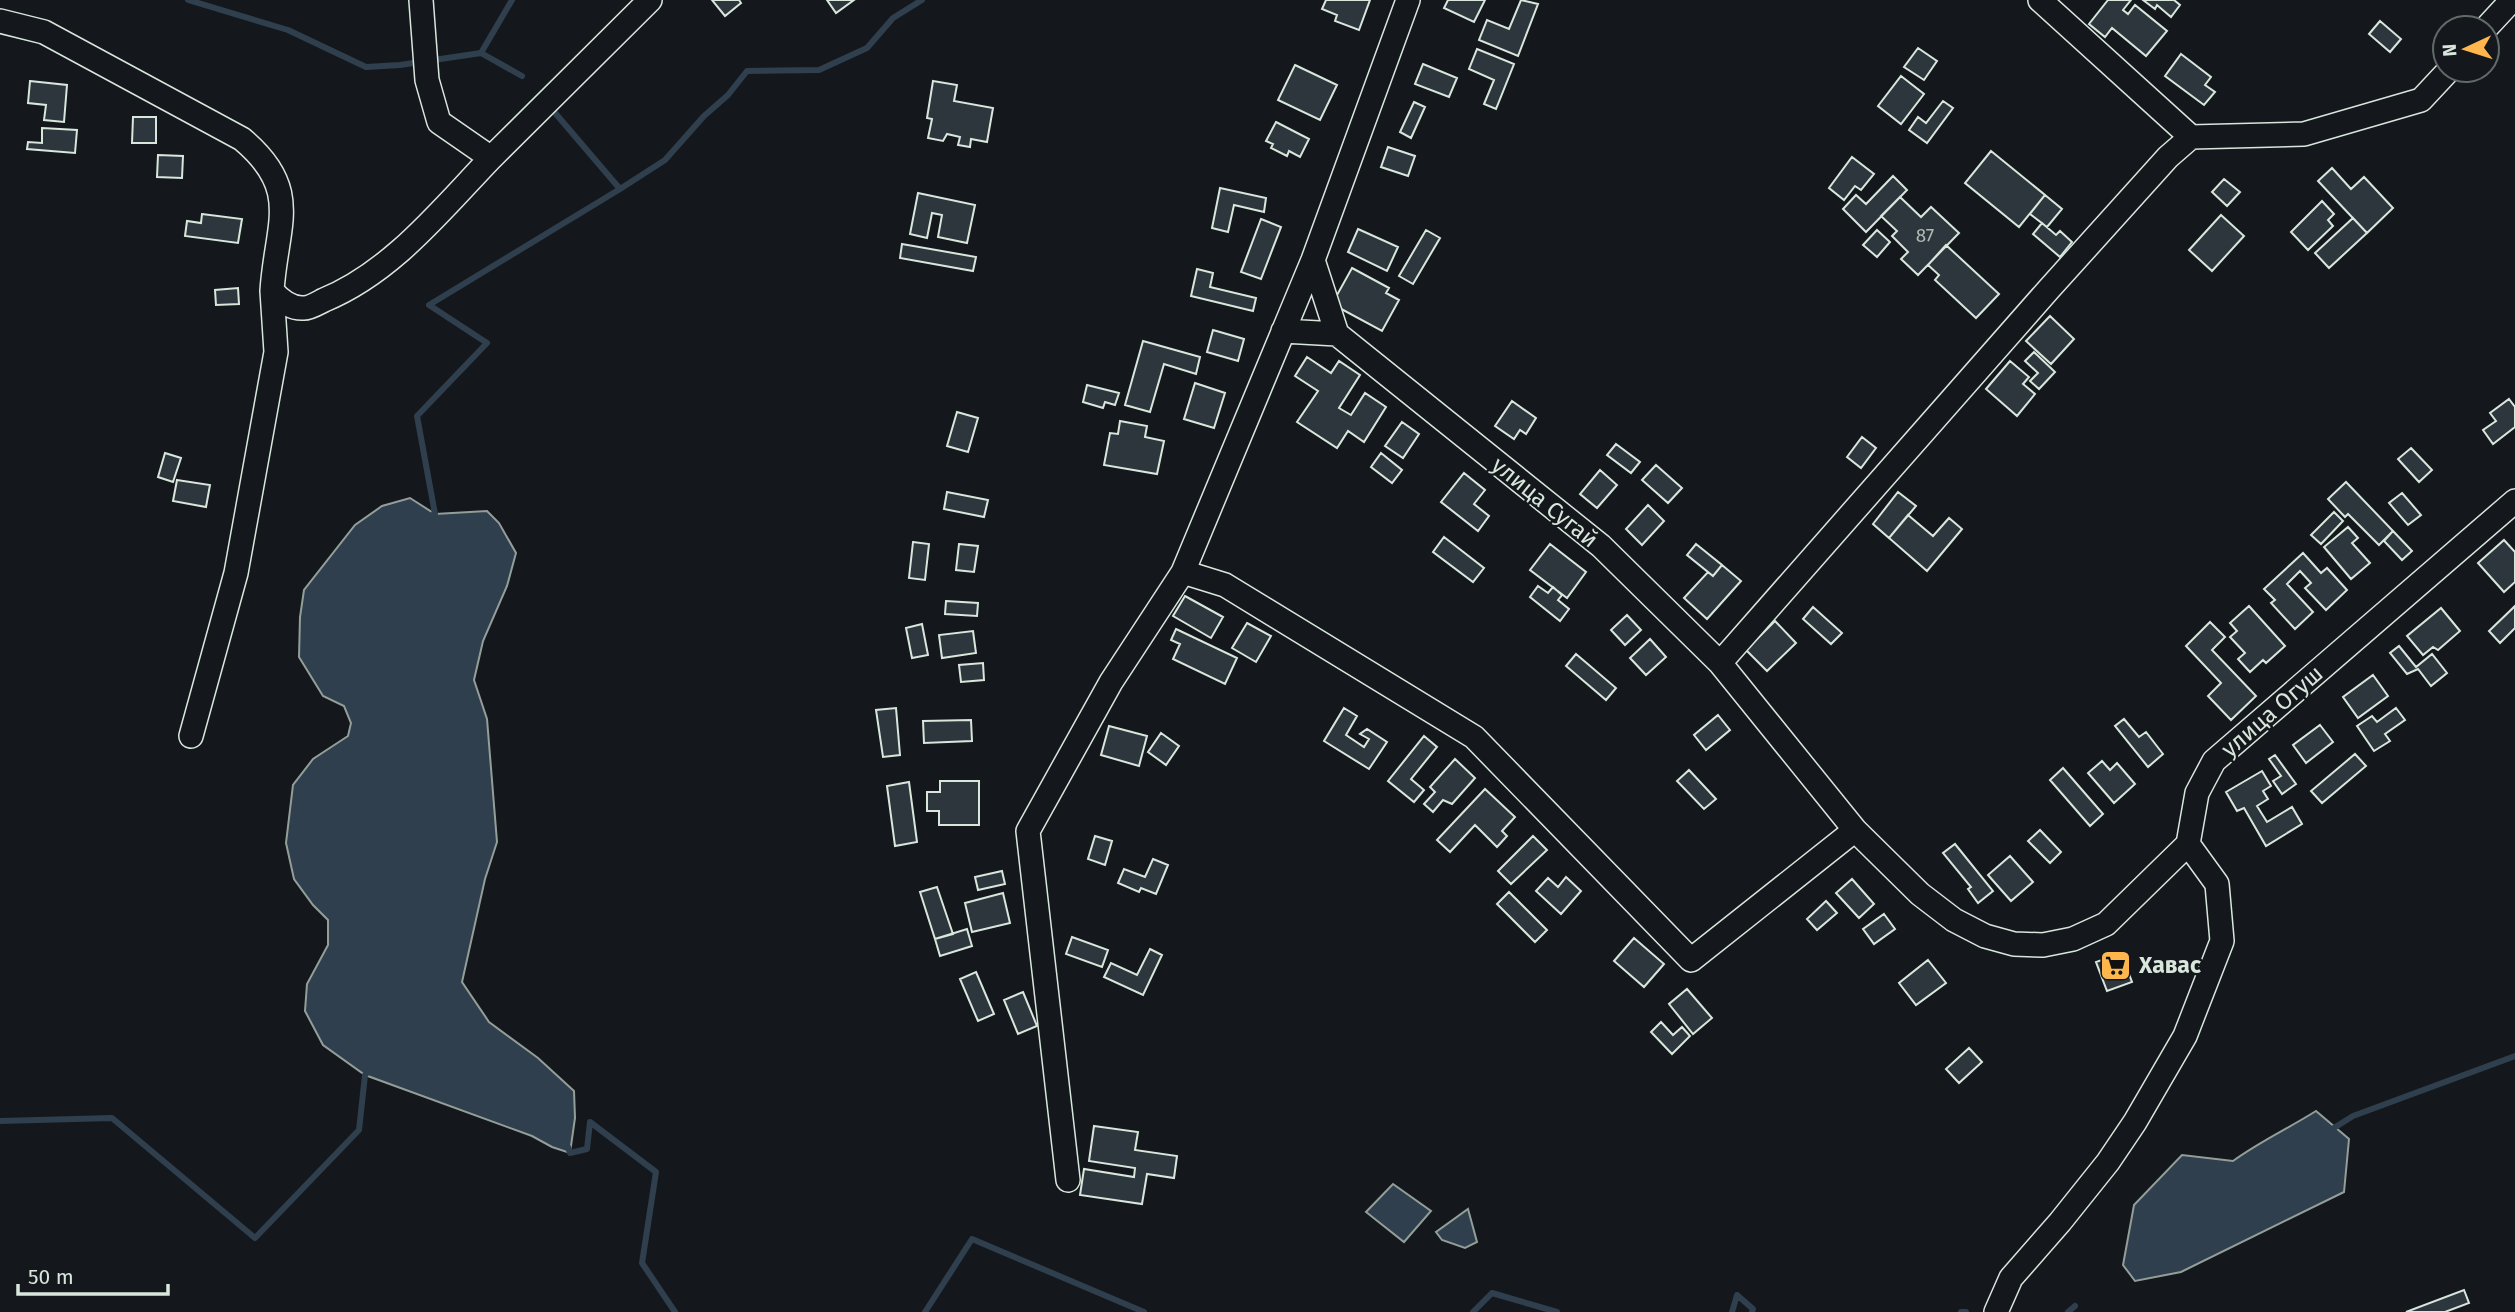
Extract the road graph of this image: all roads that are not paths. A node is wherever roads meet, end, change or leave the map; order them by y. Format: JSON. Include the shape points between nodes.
{"nodes":[{"id":1,"x":421,"y":0,"type":"edge"},
{"id":2,"x":650,"y":0,"type":"edge"},
{"id":3,"x":1408,"y":0,"type":"edge"},
{"id":4,"x":2040,"y":0,"type":"edge"},
{"id":5,"x":2512,"y":0,"type":"edge"},
{"id":6,"x":2499,"y":14,"type":"edge"},
{"id":7,"x":0,"y":21,"type":"edge"},
{"id":8,"x":2436,"y":84,"type":"edge"},
{"id":9,"x":2190,"y":137,"type":"junction"},
{"id":10,"x":491,"y":158,"type":"junction"},
{"id":11,"x":1313,"y":260,"type":"junction"},
{"id":12,"x":272,"y":291,"type":"junction"},
{"id":13,"x":305,"y":308,"type":"junction"},
{"id":14,"x":1283,"y":331,"type":"junction"},
{"id":15,"x":1338,"y":334,"type":"junction"},
{"id":16,"x":276,"y":352,"type":"junction"},
{"id":17,"x":2515,"y":501,"type":"edge"},
{"id":18,"x":1184,"y":572,"type":"junction"},
{"id":19,"x":1720,"y":663,"type":"junction"},
{"id":20,"x":191,"y":736,"type":"dead end"},
{"id":21,"x":1855,"y":830,"type":"junction"},
{"id":22,"x":2188,"y":844,"type":"junction"},
{"id":23,"x":1068,"y":1180,"type":"dead end"},
{"id":24,"x":1996,"y":1312,"type":"edge"}],
"edges":[{"from":1,"to":10,"type":"street","via":[[427,80],[439,122]]},
{"from":2,"to":10,"type":"street"},
{"from":3,"to":11,"type":"street"},
{"from":4,"to":9,"type":"street"},
{"from":5,"to":6,"type":"street"},
{"from":7,"to":12,"type":"street","via":[[44,32],[242,139],[262,156],[275,176],[281,209]]},
{"from":8,"to":9,"type":"street","via":[[2421,100],[2304,134]]},
{"from":9,"to":19,"type":"street","via":[[2049,289]]},
{"from":10,"to":13,"type":"street","via":[[373,273]]},
{"from":11,"to":14,"type":"street"},
{"from":11,"to":15,"type":"street"},
{"from":12,"to":13,"type":"street","via":[[291,306]]},
{"from":12,"to":16,"type":"street"},
{"from":13,"to":16,"type":"street"},
{"from":14,"to":15,"type":"street"},
{"from":14,"to":18,"type":"street"},
{"from":15,"to":19,"type":"street","name":"улица Сугай","via":[[1601,546]]},
{"from":16,"to":20,"type":"street","via":[[236,573]]},
{"from":17,"to":22,"type":"street","name":"улица Огуш","via":[[2214,761],[2197,793]]},
{"from":18,"to":21,"type":"street","via":[[1224,585],[1474,737],[1691,960]]},
{"from":18,"to":23,"type":"street","via":[[1111,682],[1028,831]]},
{"from":19,"to":21,"type":"street","name":"улица Сугай"},
{"from":21,"to":22,"type":"street","name":"улица Сугай","via":[[1920,894],[1954,920],[2014,944],[2073,939],[2106,924]]},
{"from":22,"to":24,"type":"street","via":[[2217,884],[2222,941],[2185,1036],[2135,1122],[2060,1222],[2011,1278]]}]}
